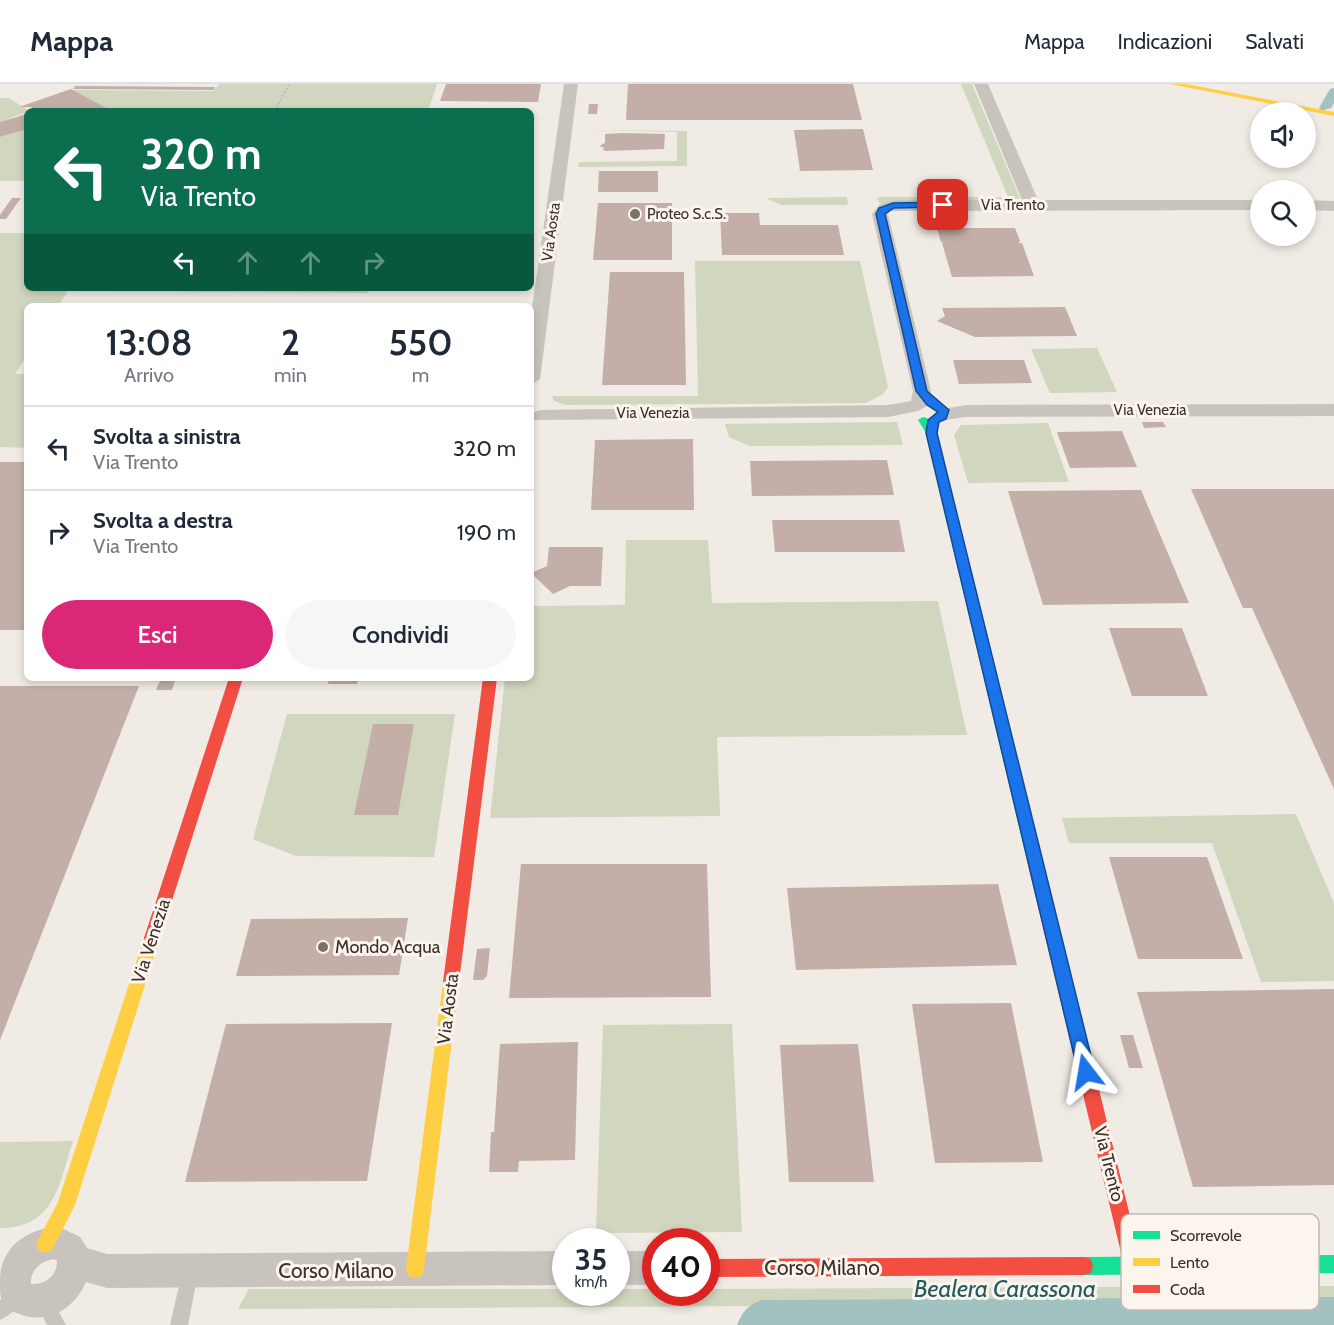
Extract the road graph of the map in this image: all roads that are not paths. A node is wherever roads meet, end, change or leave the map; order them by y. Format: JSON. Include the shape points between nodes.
{"nodes":[{"id":1,"x":571,"y":84,"type":"edge"},
{"id":2,"x":981,"y":84,"type":"edge"},
{"id":3,"x":1174,"y":84,"type":"edge"},
{"id":4,"x":1334,"y":114,"type":"edge"},
{"id":5,"x":1032,"y":205,"type":"junction"},
{"id":6,"x":1250,"y":205,"type":"edge"},
{"id":7,"x":1316,"y":206,"type":"edge"},
{"id":8,"x":1334,"y":206,"type":"edge"},
{"id":9,"x":534,"y":357,"type":"edge"},
{"id":10,"x":535,"y":410,"type":"edge"},
{"id":11,"x":1334,"y":410,"type":"edge"},
{"id":12,"x":927,"y":411,"type":"junction"},
{"id":13,"x":235,"y":681,"type":"edge"},
{"id":14,"x":490,"y":681,"type":"edge"},
{"id":15,"x":66,"y":1205,"type":"joint"},
{"id":16,"x":1121,"y":1215,"type":"edge"},
{"id":17,"x":1319,"y":1264,"type":"edge"},
{"id":18,"x":1334,"y":1264,"type":"edge"},
{"id":19,"x":1121,"y":1265,"type":"edge"},
{"id":20,"x":552,"y":1268,"type":"edge"},
{"id":21,"x":720,"y":1268,"type":"edge"},
{"id":22,"x":415,"y":1269,"type":"junction"},
{"id":23,"x":191,"y":1270,"type":"junction"},
{"id":24,"x":34,"y":1279,"type":"edge"},
{"id":25,"x":180,"y":1325,"type":"edge"}],
"edges":[{"from":1,"to":9,"type":"street","name":"Via Aosta"},
{"from":2,"to":5,"type":"street"},
{"from":3,"to":4,"type":"street"},
{"from":5,"to":6,"type":"street","name":"Via Trento"},
{"from":5,"to":12,"type":"street","name":"Via Trento","via":[[897,205],[880,212]]},
{"from":7,"to":8,"type":"street"},
{"from":10,"to":12,"type":"street","name":"Via Venezia"},
{"from":11,"to":12,"type":"street","name":"Via Venezia"},
{"from":12,"to":16,"type":"street","name":"Via Trento"},
{"from":13,"to":15,"type":"street","name":"Via Venezia"},
{"from":14,"to":22,"type":"street","name":"Via Aosta"},
{"from":15,"to":24,"type":"street","name":"Via Venezia","via":[[63,1227]]},
{"from":17,"to":18,"type":"street","name":"Corso Milano"},
{"from":19,"to":21,"type":"street","name":"Corso Milano"},
{"from":20,"to":22,"type":"street","name":"Corso Milano"},
{"from":22,"to":23,"type":"street","name":"Corso Milano"},
{"from":23,"to":24,"type":"street","name":"Corso Milano","via":[[107,1271]]},
{"from":23,"to":25,"type":"lane"}]}
